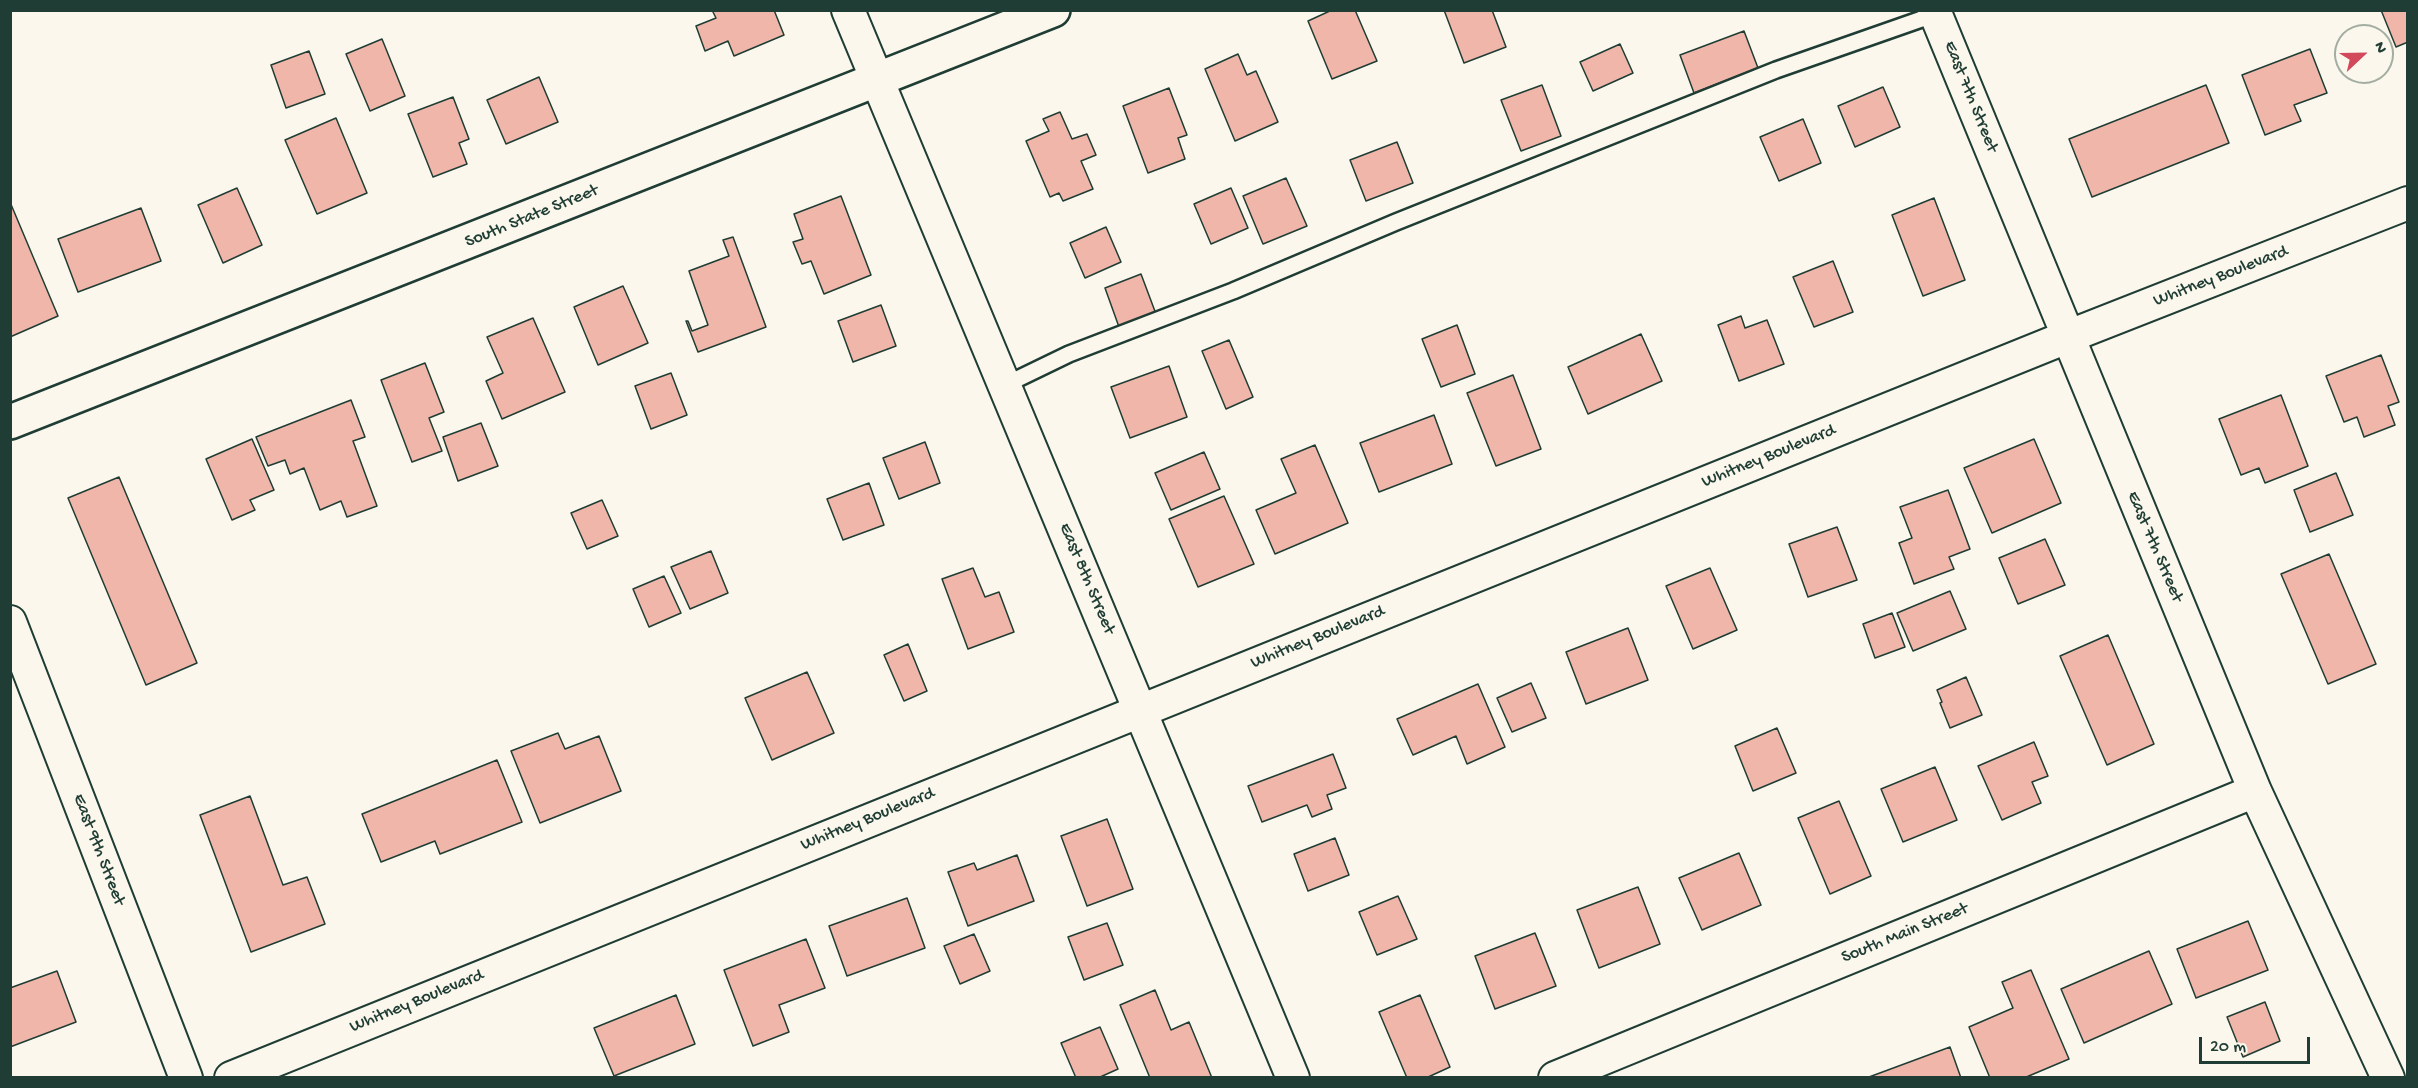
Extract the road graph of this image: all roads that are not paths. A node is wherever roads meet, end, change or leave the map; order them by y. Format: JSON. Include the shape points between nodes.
{"nodes":[{"id":1,"x":848,"y":10,"type":"edge"},
{"id":2,"x":1053,"y":10,"type":"edge"},
{"id":3,"x":1935,"y":12,"type":"edge"},
{"id":4,"x":876,"y":81,"type":"junction"},
{"id":5,"x":2408,"y":203,"type":"edge"},
{"id":6,"x":2067,"y":337,"type":"junction"},
{"id":7,"x":1005,"y":385,"type":"junction"},
{"id":8,"x":10,"y":422,"type":"edge"},
{"id":9,"x":10,"y":622,"type":"edge"},
{"id":10,"x":1141,"y":709,"type":"junction"},
{"id":11,"x":2255,"y":791,"type":"junction"},
{"id":12,"x":186,"y":1077,"type":"edge"},
{"id":13,"x":231,"y":1077,"type":"edge"},
{"id":14,"x":1293,"y":1077,"type":"edge"},
{"id":15,"x":1555,"y":1077,"type":"edge"},
{"id":16,"x":2388,"y":1077,"type":"edge"}],
"edges":[{"from":1,"to":4,"type":"street","name":"East 8th Street"},
{"from":2,"to":4,"type":"main road","name":"South State Street"},
{"from":3,"to":6,"type":"street","name":"East 7th Street"},
{"from":3,"to":7,"type":"lane","via":[[1776,70],[1396,222],[1069,354]]},
{"from":4,"to":7,"type":"street","name":"East 8th Street"},
{"from":4,"to":8,"type":"main road","name":"South State Street"},
{"from":5,"to":6,"type":"street","name":"Whitney Boulevard"},
{"from":6,"to":10,"type":"street","name":"Whitney Boulevard"},
{"from":6,"to":11,"type":"street","name":"East 7th Street"},
{"from":7,"to":10,"type":"street","name":"East 8th Street"},
{"from":9,"to":12,"type":"street","name":"East 9th Street"},
{"from":10,"to":13,"type":"street","name":"Whitney Boulevard"},
{"from":10,"to":14,"type":"street","name":"East 8th Street"},
{"from":11,"to":15,"type":"street","name":"South Main Street"},
{"from":11,"to":16,"type":"street","name":"East 7th Street"}]}
